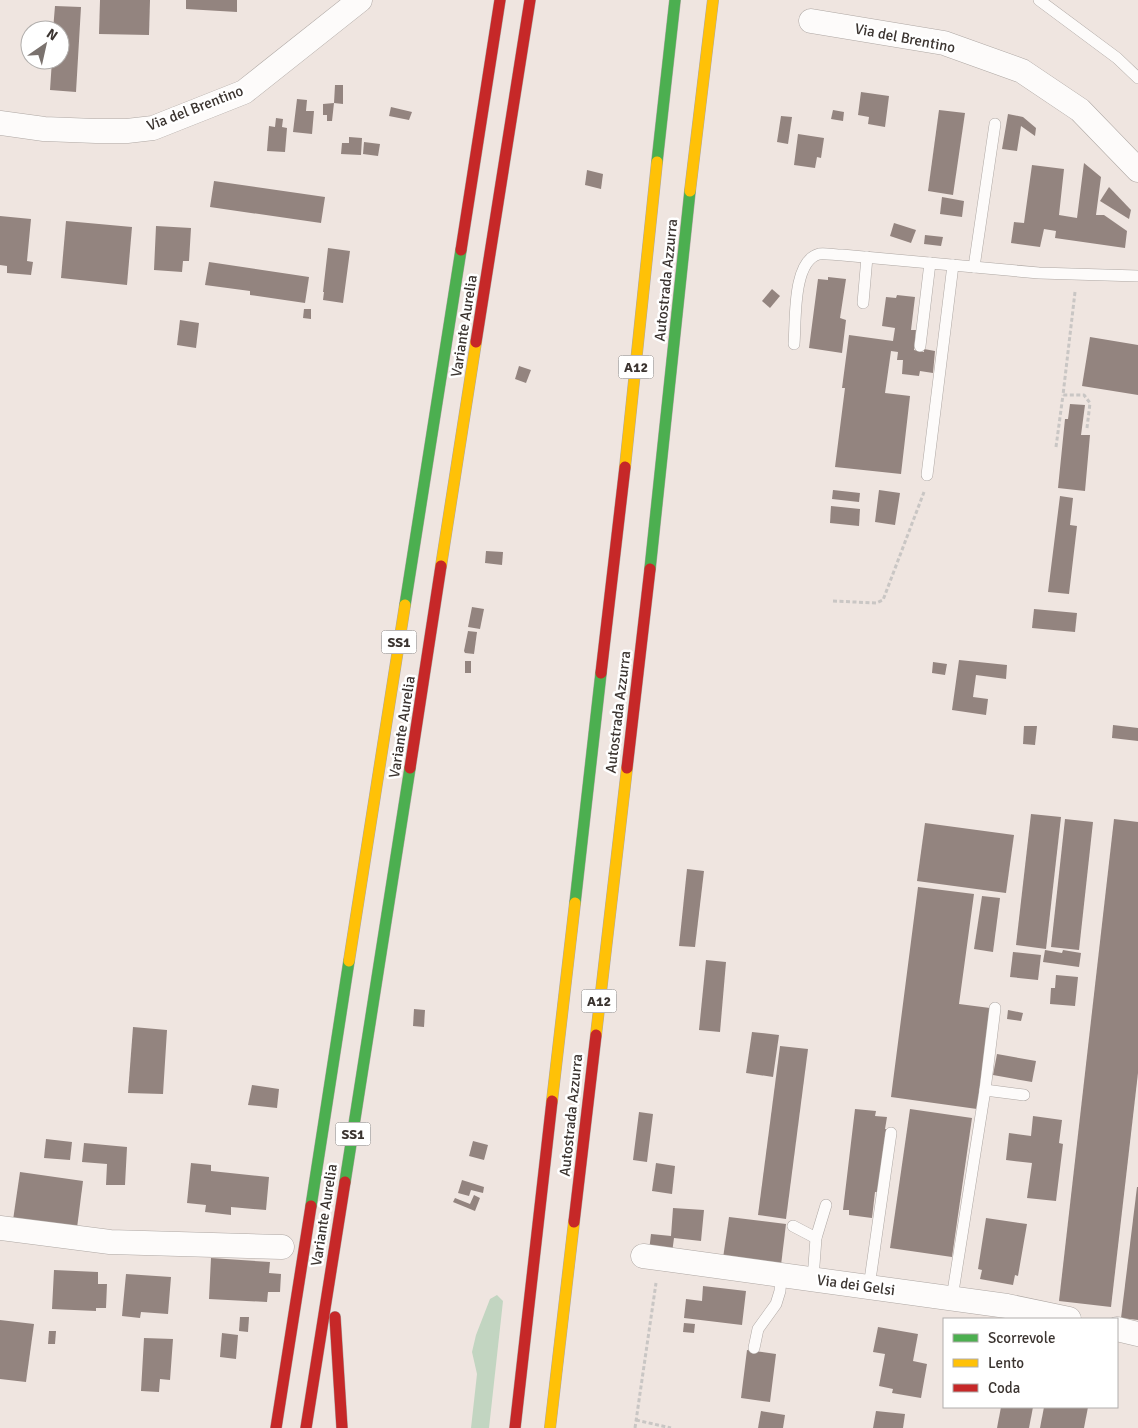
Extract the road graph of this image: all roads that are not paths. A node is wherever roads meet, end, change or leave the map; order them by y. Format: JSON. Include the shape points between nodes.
{"nodes":[{"id":1,"x":360,"y":0,"type":"edge"},
{"id":2,"x":500,"y":0,"type":"edge"},
{"id":3,"x":530,"y":0,"type":"edge"},
{"id":4,"x":675,"y":0,"type":"edge"},
{"id":5,"x":712,"y":0,"type":"edge"},
{"id":6,"x":1038,"y":0,"type":"edge"},
{"id":7,"x":811,"y":21,"type":"dead end"},
{"id":8,"x":1138,"y":78,"type":"edge"},
{"id":9,"x":0,"y":124,"type":"edge"},
{"id":10,"x":995,"y":124,"type":"dead end"},
{"id":11,"x":1138,"y":170,"type":"edge"},
{"id":12,"x":867,"y":257,"type":"junction"},
{"id":13,"x":930,"y":263,"type":"junction"},
{"id":14,"x":953,"y":265,"type":"junction"},
{"id":15,"x":974,"y":267,"type":"junction"},
{"id":16,"x":1138,"y":276,"type":"edge"},
{"id":17,"x":863,"y":303,"type":"dead end"},
{"id":18,"x":794,"y":344,"type":"dead end"},
{"id":19,"x":920,"y":346,"type":"dead end"},
{"id":20,"x":927,"y":475,"type":"road end"},
{"id":21,"x":995,"y":1008,"type":"dead end"},
{"id":22,"x":985,"y":1090,"type":"junction"},
{"id":23,"x":1024,"y":1095,"type":"dead end"},
{"id":24,"x":891,"y":1133,"type":"dead end"},
{"id":25,"x":826,"y":1206,"type":"dead end"},
{"id":26,"x":793,"y":1226,"type":"dead end"},
{"id":27,"x":0,"y":1228,"type":"edge"},
{"id":28,"x":816,"y":1238,"type":"junction"},
{"id":29,"x":282,"y":1247,"type":"dead end"},
{"id":30,"x":651,"y":1257,"type":"road end"},
{"id":31,"x":332,"y":1266,"type":"junction"},
{"id":32,"x":781,"y":1275,"type":"junction"},
{"id":33,"x":813,"y":1279,"type":"junction"},
{"id":34,"x":869,"y":1287,"type":"junction"},
{"id":35,"x":952,"y":1298,"type":"junction"},
{"id":36,"x":1064,"y":1318,"type":"edge"},
{"id":37,"x":1118,"y":1330,"type":"edge"},
{"id":38,"x":1138,"y":1334,"type":"edge"},
{"id":39,"x":754,"y":1348,"type":"dead end"},
{"id":40,"x":276,"y":1428,"type":"edge"},
{"id":41,"x":306,"y":1428,"type":"edge"},
{"id":42,"x":342,"y":1428,"type":"edge"},
{"id":43,"x":515,"y":1428,"type":"edge"},
{"id":44,"x":550,"y":1428,"type":"edge"}],
"edges":[{"from":1,"to":9,"type":"street","name":"Via del Brentino","via":[[244,92],[153,128],[96,131]]},
{"from":2,"to":40,"type":"highway","name":"Variante Aurelia","number":"SS1"},
{"from":3,"to":31,"type":"highway","name":"Variante Aurelia","number":"SS1"},
{"from":4,"to":43,"type":"highway","name":"Autostrada Azzurra","number":"A12"},
{"from":5,"to":44,"type":"highway","name":"Autostrada Azzurra","number":"A12","via":[[654,536]]},
{"from":6,"to":8,"type":"lane","via":[[1117,58]]},
{"from":7,"to":11,"type":"street","name":"Via del Brentino","via":[[944,43],[1022,71],[1080,110]]},
{"from":10,"to":15,"type":"lane"},
{"from":12,"to":13,"type":"lane"},
{"from":12,"to":17,"type":"lane"},
{"from":12,"to":18,"type":"lane","via":[[818,254],[802,268]]},
{"from":13,"to":14,"type":"lane"},
{"from":13,"to":19,"type":"lane"},
{"from":14,"to":15,"type":"lane"},
{"from":14,"to":20,"type":"lane"},
{"from":15,"to":16,"type":"lane"},
{"from":21,"to":22,"type":"lane"},
{"from":22,"to":23,"type":"lane"},
{"from":22,"to":35,"type":"lane"},
{"from":24,"to":34,"type":"lane"},
{"from":25,"to":28,"type":"lane"},
{"from":26,"to":28,"type":"lane"},
{"from":27,"to":29,"type":"street","via":[[110,1242]]},
{"from":28,"to":33,"type":"lane"},
{"from":30,"to":32,"type":"street","name":"Via dei Gelsi"},
{"from":31,"to":41,"type":"highway","name":"Variante Aurelia","number":"SS1"},
{"from":31,"to":42,"type":"highway"},
{"from":32,"to":33,"type":"street","name":"Via dei Gelsi"},
{"from":32,"to":39,"type":"lane","via":[[776,1304],[758,1329]]},
{"from":33,"to":34,"type":"street","name":"Via dei Gelsi"},
{"from":34,"to":35,"type":"street","name":"Via dei Gelsi"},
{"from":35,"to":36,"type":"street","name":"Via dei Gelsi"},
{"from":37,"to":38,"type":"street"}]}
